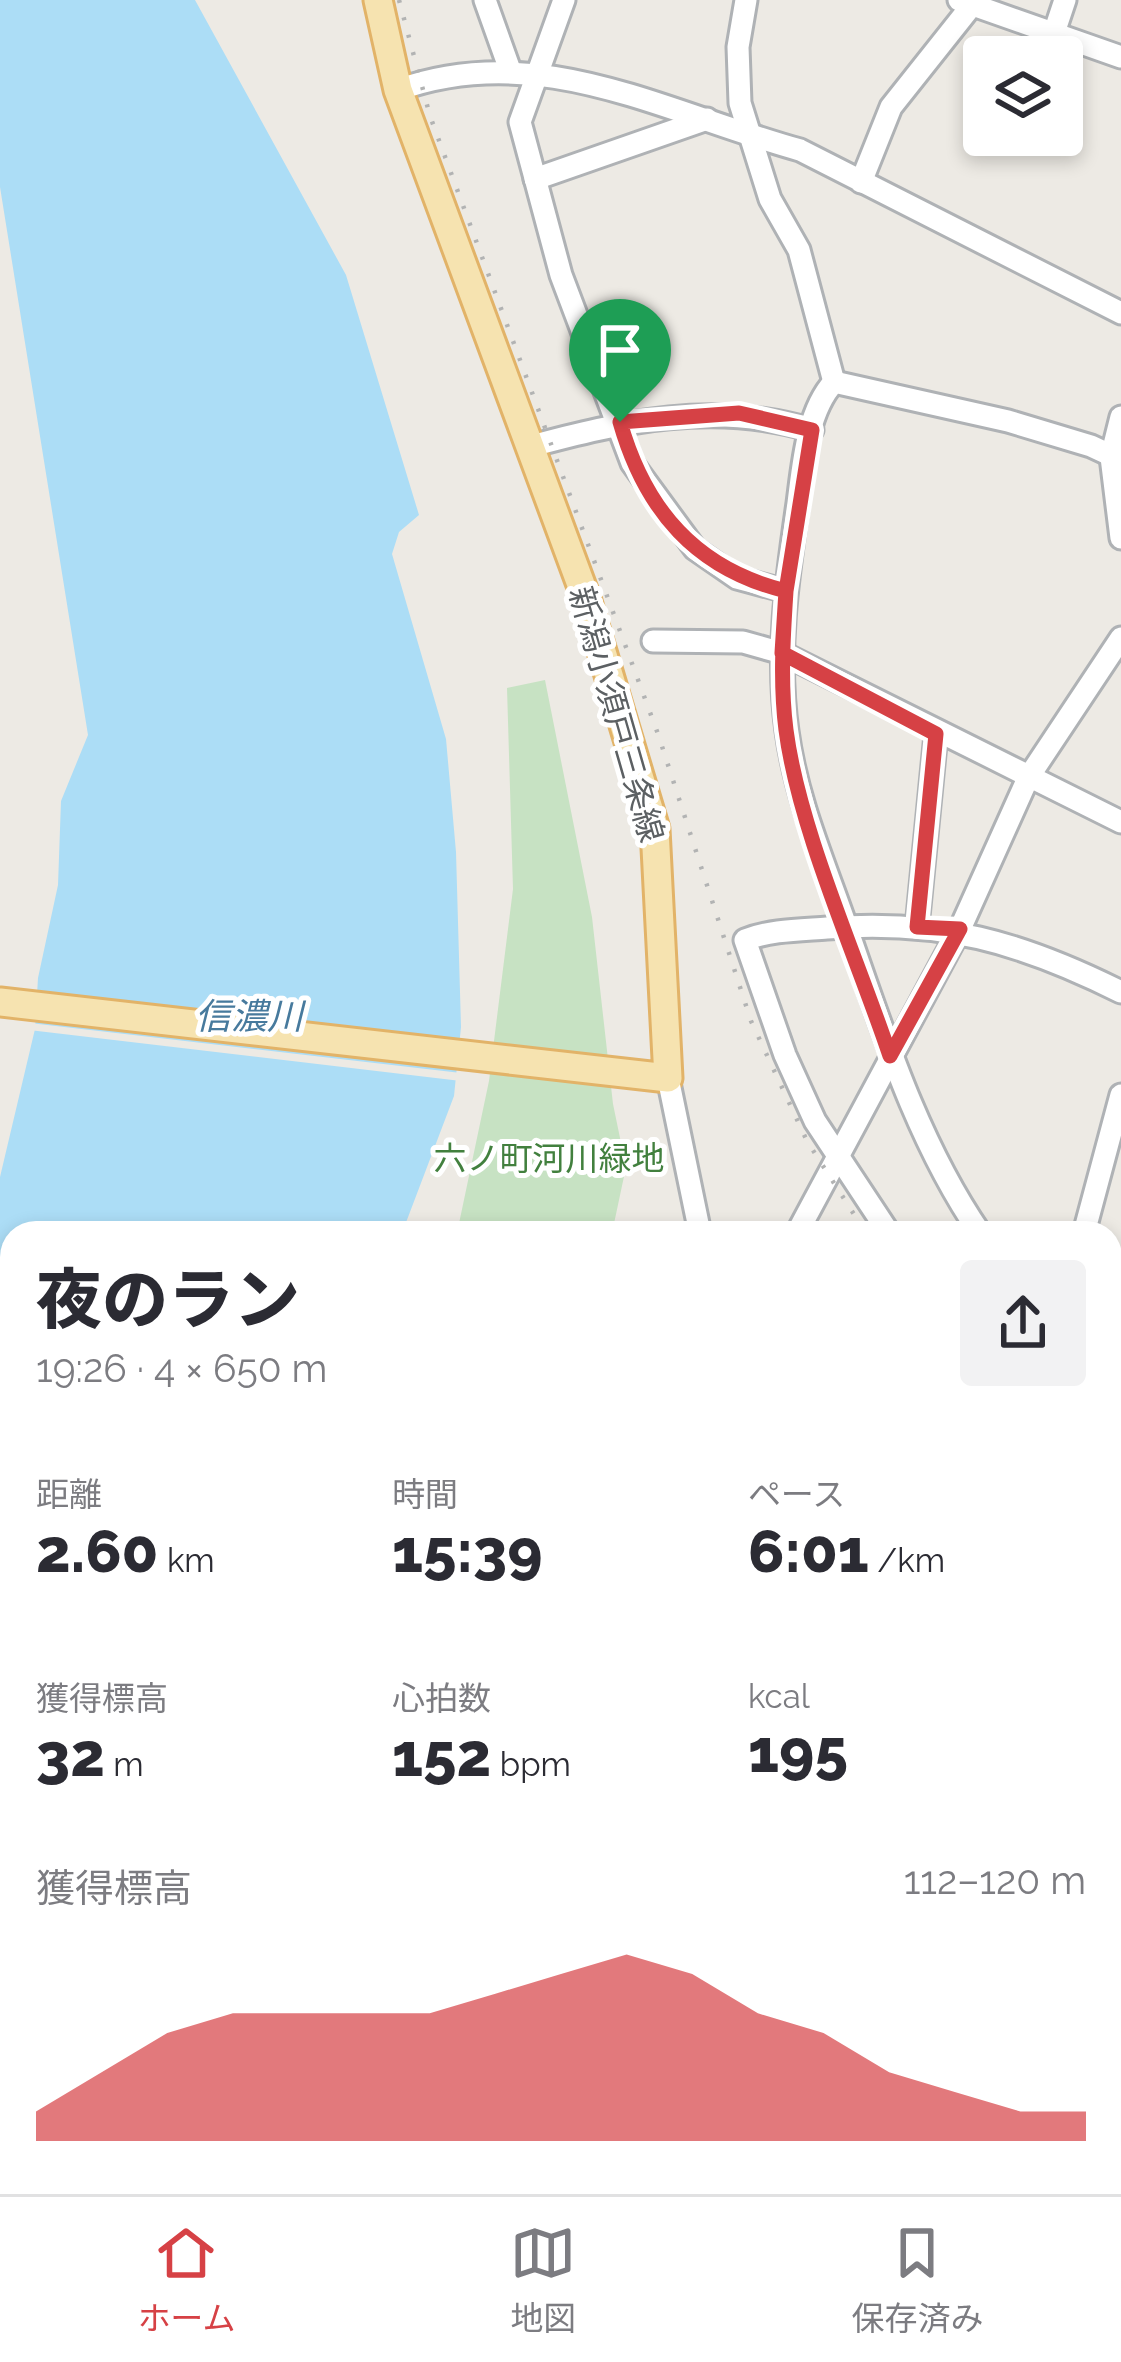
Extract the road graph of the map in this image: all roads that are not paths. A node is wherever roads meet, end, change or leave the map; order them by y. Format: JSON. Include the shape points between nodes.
{"nodes":[{"id":1,"x":378,"y":0,"type":"edge"},
{"id":2,"x":485,"y":0,"type":"edge"},
{"id":3,"x":564,"y":0,"type":"edge"},
{"id":4,"x":746,"y":0,"type":"edge"},
{"id":5,"x":1065,"y":0,"type":"edge"},
{"id":6,"x":965,"y":2,"type":"edge"},
{"id":7,"x":1054,"y":33,"type":"junction"},
{"id":8,"x":1121,"y":57,"type":"edge"},
{"id":9,"x":510,"y":70,"type":"junction"},
{"id":10,"x":540,"y":71,"type":"junction"},
{"id":11,"x":398,"y":90,"type":"junction"},
{"id":12,"x":706,"y":119,"type":"junction"},
{"id":13,"x":752,"y":133,"type":"junction"},
{"id":14,"x":535,"y":178,"type":"junction"},
{"id":15,"x":861,"y":182,"type":"junction"},
{"id":16,"x":1121,"y":312,"type":"edge"},
{"id":17,"x":834,"y":382,"type":"junction"},
{"id":18,"x":1121,"y":417,"type":"edge"},
{"id":19,"x":620,"y":422,"type":"junction"},
{"id":20,"x":812,"y":430,"type":"junction"},
{"id":21,"x":528,"y":447,"type":"junction"},
{"id":22,"x":1116,"y":459,"type":"edge"},
{"id":23,"x":1121,"y":538,"type":"edge"},
{"id":24,"x":786,"y":591,"type":"junction"},
{"id":25,"x":1121,"y":638,"type":"edge"},
{"id":26,"x":653,"y":641,"type":"dead end"},
{"id":27,"x":782,"y":653,"type":"junction"},
{"id":28,"x":936,"y":734,"type":"junction"},
{"id":29,"x":1028,"y":778,"type":"junction"},
{"id":30,"x":1121,"y":822,"type":"edge"},
{"id":31,"x":847,"y":926,"type":"junction"},
{"id":32,"x":917,"y":927,"type":"junction"},
{"id":33,"x":960,"y":929,"type":"junction"},
{"id":34,"x":1121,"y":992,"type":"edge"},
{"id":35,"x":0,"y":1002,"type":"edge"},
{"id":36,"x":890,"y":1056,"type":"junction"},
{"id":37,"x":660,"y":1078,"type":"junction"},
{"id":38,"x":1121,"y":1095,"type":"edge"},
{"id":39,"x":838,"y":1153,"type":"junction"},
{"id":40,"x":697,"y":1221,"type":"edge"},
{"id":41,"x":803,"y":1221,"type":"edge"},
{"id":42,"x":881,"y":1221,"type":"edge"},
{"id":43,"x":974,"y":1221,"type":"edge"},
{"id":44,"x":1087,"y":1221,"type":"edge"}],
"edges":[{"from":1,"to":11,"type":"main road","name":"新潟小須戸三条線"},
{"from":2,"to":9,"type":"street"},
{"from":3,"to":10,"type":"street"},
{"from":4,"to":13,"type":"street","via":[[737,47],[740,103]]},
{"from":5,"to":7,"type":"street"},
{"from":6,"to":7,"type":"street"},
{"from":6,"to":15,"type":"street","via":[[891,107]]},
{"from":7,"to":8,"type":"street"},
{"from":9,"to":10,"type":"street"},
{"from":9,"to":11,"type":"street"},
{"from":10,"to":12,"type":"street"},
{"from":10,"to":14,"type":"street","via":[[520,122]]},
{"from":11,"to":21,"type":"main road","name":"新潟小須戸三条線"},
{"from":12,"to":13,"type":"street"},
{"from":12,"to":14,"type":"street"},
{"from":13,"to":15,"type":"street"},
{"from":13,"to":17,"type":"street","via":[[770,199],[811,286]]},
{"from":14,"to":19,"type":"street","via":[[561,275]]},
{"from":15,"to":16,"type":"street"},
{"from":17,"to":20,"type":"street"},
{"from":17,"to":22,"type":"street","via":[[1008,421]]},
{"from":18,"to":22,"type":"street"},
{"from":19,"to":20,"type":"street","via":[[739,413]]},
{"from":19,"to":21,"type":"street"},
{"from":19,"to":24,"type":"street","via":[[652,497],[695,549],[736,578]]},
{"from":20,"to":24,"type":"street"},
{"from":21,"to":37,"type":"main road","name":"新潟小須戸三条線","via":[[586,598],[655,829]]},
{"from":22,"to":23,"type":"street"},
{"from":24,"to":27,"type":"street"},
{"from":25,"to":29,"type":"street"},
{"from":26,"to":27,"type":"street","via":[[743,642]]},
{"from":27,"to":28,"type":"street"},
{"from":27,"to":31,"type":"street","via":[[799,795]]},
{"from":28,"to":29,"type":"street"},
{"from":28,"to":32,"type":"street"},
{"from":29,"to":30,"type":"street"},
{"from":29,"to":33,"type":"street"},
{"from":31,"to":32,"type":"street"},
{"from":31,"to":36,"type":"street"},
{"from":31,"to":39,"type":"street","via":[[745,940],[785,1055]]},
{"from":32,"to":33,"type":"street"},
{"from":33,"to":34,"type":"street","via":[[1057,960]]},
{"from":33,"to":36,"type":"street"},
{"from":35,"to":37,"type":"main road"},
{"from":36,"to":39,"type":"street"},
{"from":36,"to":43,"type":"street"},
{"from":37,"to":40,"type":"street"},
{"from":38,"to":44,"type":"street"},
{"from":39,"to":41,"type":"street"},
{"from":39,"to":42,"type":"street"}]}
